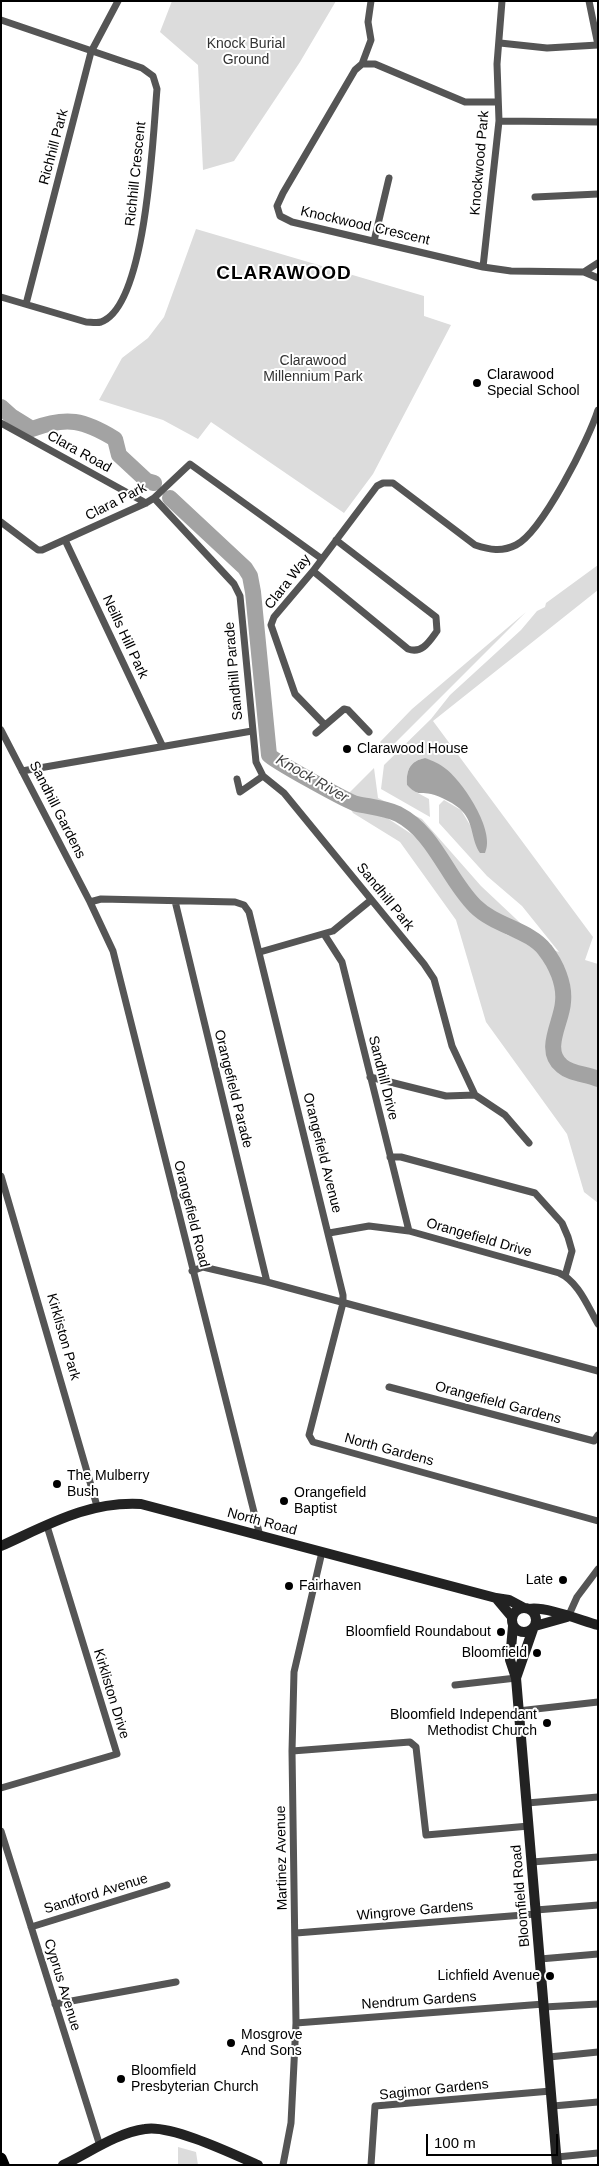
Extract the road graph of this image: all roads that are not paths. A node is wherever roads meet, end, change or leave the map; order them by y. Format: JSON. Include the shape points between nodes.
{"nodes":[{"id":1,"x":118,"y":1,"type":"edge"},
{"id":2,"x":371,"y":1,"type":"edge"},
{"id":3,"x":502,"y":1,"type":"edge"},
{"id":4,"x":589,"y":1,"type":"edge"},
{"id":5,"x":1,"y":20,"type":"edge"},
{"id":6,"x":500,"y":43,"type":"junction"},
{"id":7,"x":598,"y":44,"type":"edge"},
{"id":8,"x":91,"y":52,"type":"junction"},
{"id":9,"x":362,"y":64,"type":"junction"},
{"id":10,"x":498,"y":102,"type":"junction"},
{"id":11,"x":499,"y":121,"type":"junction"},
{"id":12,"x":598,"y":122,"type":"edge"},
{"id":13,"x":389,"y":178,"type":"dead end"},
{"id":14,"x":598,"y":194,"type":"edge"},
{"id":15,"x":535,"y":197,"type":"dead end"},
{"id":16,"x":374,"y":240,"type":"junction"},
{"id":17,"x":598,"y":262,"type":"edge"},
{"id":18,"x":483,"y":267,"type":"junction"},
{"id":19,"x":584,"y":272,"type":"junction"},
{"id":20,"x":598,"y":278,"type":"edge"},
{"id":21,"x":1,"y":297,"type":"edge"},
{"id":22,"x":26,"y":304,"type":"junction"},
{"id":23,"x":598,"y":410,"type":"edge"},
{"id":24,"x":1,"y":423,"type":"edge"},
{"id":25,"x":595,"y":430,"type":"edge"},
{"id":26,"x":154,"y":498,"type":"junction"},
{"id":27,"x":146,"y":503,"type":"junction"},
{"id":28,"x":1,"y":522,"type":"edge"},
{"id":29,"x":65,"y":540,"type":"junction"},
{"id":30,"x":336,"y":540,"type":"junction"},
{"id":31,"x":322,"y":559,"type":"junction"},
{"id":32,"x":313,"y":571,"type":"junction"},
{"id":33,"x":325,"y":725,"type":"junction"},
{"id":34,"x":1,"y":730,"type":"edge"},
{"id":35,"x":252,"y":731,"type":"junction"},
{"id":36,"x":369,"y":732,"type":"dead end"},
{"id":37,"x":316,"y":734,"type":"dead end"},
{"id":38,"x":162,"y":745,"type":"junction"},
{"id":39,"x":22,"y":771,"type":"junction"},
{"id":40,"x":263,"y":776,"type":"junction"},
{"id":41,"x":237,"y":779,"type":"dead end"},
{"id":42,"x":371,"y":900,"type":"junction"},
{"id":43,"x":175,"y":901,"type":"junction"},
{"id":44,"x":90,"y":902,"type":"junction"},
{"id":45,"x":324,"y":934,"type":"junction"},
{"id":46,"x":260,"y":952,"type":"junction"},
{"id":47,"x":370,"y":1077,"type":"junction"},
{"id":48,"x":475,"y":1095,"type":"junction"},
{"id":49,"x":529,"y":1143,"type":"dead end"},
{"id":50,"x":390,"y":1157,"type":"junction"},
{"id":51,"x":2,"y":1180,"type":"edge"},
{"id":52,"x":409,"y":1232,"type":"junction"},
{"id":53,"x":329,"y":1233,"type":"junction"},
{"id":54,"x":192,"y":1271,"type":"junction"},
{"id":55,"x":565,"y":1276,"type":"junction"},
{"id":56,"x":267,"y":1282,"type":"junction"},
{"id":57,"x":343,"y":1303,"type":"junction"},
{"id":58,"x":598,"y":1324,"type":"edge"},
{"id":59,"x":598,"y":1371,"type":"edge"},
{"id":60,"x":389,"y":1387,"type":"dead end"},
{"id":61,"x":598,"y":1436,"type":"edge"},
{"id":62,"x":97,"y":1506,"type":"junction"},
{"id":63,"x":598,"y":1520,"type":"edge"},
{"id":64,"x":46,"y":1526,"type":"junction"},
{"id":65,"x":260,"y":1536,"type":"junction"},
{"id":66,"x":1,"y":1546,"type":"edge"},
{"id":67,"x":322,"y":1552,"type":"junction"},
{"id":68,"x":598,"y":1569,"type":"edge"},
{"id":69,"x":496,"y":1598,"type":"junction"},
{"id":70,"x":527,"y":1608,"type":"junction"},
{"id":71,"x":568,"y":1617,"type":"junction"},
{"id":72,"x":512,"y":1622,"type":"junction"},
{"id":73,"x":598,"y":1624,"type":"edge"},
{"id":74,"x":534,"y":1627,"type":"junction"},
{"id":75,"x":516,"y":1678,"type":"junction"},
{"id":76,"x":455,"y":1685,"type":"dead end"},
{"id":77,"x":598,"y":1702,"type":"edge"},
{"id":78,"x":518,"y":1711,"type":"junction"},
{"id":79,"x":292,"y":1751,"type":"junction"},
{"id":80,"x":1,"y":1788,"type":"edge"},
{"id":81,"x":598,"y":1797,"type":"edge"},
{"id":82,"x":527,"y":1803,"type":"junction"},
{"id":83,"x":529,"y":1826,"type":"junction"},
{"id":84,"x":1,"y":1831,"type":"edge"},
{"id":85,"x":598,"y":1858,"type":"edge"},
{"id":86,"x":532,"y":1862,"type":"junction"},
{"id":87,"x":168,"y":1885,"type":"dead end"},
{"id":88,"x":598,"y":1905,"type":"edge"},
{"id":89,"x":536,"y":1912,"type":"junction"},
{"id":90,"x":31,"y":1927,"type":"junction"},
{"id":91,"x":296,"y":1933,"type":"junction"},
{"id":92,"x":598,"y":1954,"type":"edge"},
{"id":93,"x":540,"y":1959,"type":"junction"},
{"id":94,"x":176,"y":1982,"type":"dead end"},
{"id":95,"x":55,"y":2004,"type":"junction"},
{"id":96,"x":598,"y":2004,"type":"edge"},
{"id":97,"x":544,"y":2006,"type":"junction"},
{"id":98,"x":296,"y":2023,"type":"junction"},
{"id":99,"x":598,"y":2052,"type":"edge"},
{"id":100,"x":549,"y":2057,"type":"junction"},
{"id":101,"x":551,"y":2091,"type":"junction"},
{"id":102,"x":598,"y":2102,"type":"edge"},
{"id":103,"x":553,"y":2106,"type":"junction"},
{"id":104,"x":100,"y":2146,"type":"junction"},
{"id":105,"x":598,"y":2153,"type":"edge"},
{"id":106,"x":1,"y":2158,"type":"edge"},
{"id":107,"x":557,"y":2161,"type":"edge"},
{"id":108,"x":4,"y":2165,"type":"edge"},
{"id":109,"x":63,"y":2165,"type":"edge"},
{"id":110,"x":258,"y":2165,"type":"edge"},
{"id":111,"x":283,"y":2165,"type":"edge"},
{"id":112,"x":371,"y":2165,"type":"edge"}],
"edges":[{"from":1,"to":8,"type":"street","name":"Richhill Park"},
{"from":2,"to":9,"type":"street","name":"Knockwood Crescent","via":[[368,22],[371,40]]},
{"from":3,"to":6,"type":"street","name":"Knockwood Park"},
{"from":4,"to":7,"type":"street"},
{"from":5,"to":8,"type":"street","name":"Richhill Crescent"},
{"from":6,"to":7,"type":"street","via":[[547,48]]},
{"from":6,"to":10,"type":"street","name":"Knockwood Park"},
{"from":8,"to":22,"type":"street","name":"Richhill Park"},
{"from":8,"to":22,"type":"street","name":"Richhill Crescent","via":[[142,68],[153,76],[157,88],[140,245],[125,294],[112,315],[100,323],[86,322]]},
{"from":9,"to":10,"type":"street","via":[[374,64],[465,102]]},
{"from":9,"to":16,"type":"street","name":"Knockwood Crescent","via":[[355,70],[277,206],[280,216],[292,222]]},
{"from":10,"to":11,"type":"street","name":"Knockwood Park"},
{"from":11,"to":12,"type":"street"},
{"from":11,"to":18,"type":"street","name":"Knockwood Park"},
{"from":13,"to":16,"type":"street"},
{"from":14,"to":15,"type":"street"},
{"from":16,"to":18,"type":"street","name":"Knockwood Crescent"},
{"from":17,"to":19,"type":"street"},
{"from":18,"to":19,"type":"street","name":"Knockwood Crescent","via":[[511,271]]},
{"from":19,"to":20,"type":"street","name":"Knockwood Crescent"},
{"from":21,"to":22,"type":"street","name":"Richhill Crescent"},
{"from":23,"to":25,"type":"street","name":"Clara Way"},
{"from":24,"to":27,"type":"street","name":"Clara Road"},
{"from":25,"to":30,"type":"street","name":"Clara Way","via":[[531,532],[518,544],[504,550],[475,545],[393,483],[377,486]]},
{"from":26,"to":27,"type":"street","name":"Clara Park"},
{"from":26,"to":31,"type":"street","name":"Clara Park","via":[[190,464]]},
{"from":26,"to":35,"type":"street","name":"Sandhill Parade","via":[[234,584],[240,596]]},
{"from":27,"to":29,"type":"street","name":"Clara Park"},
{"from":28,"to":29,"type":"street","name":"Clara Park","via":[[38,550]]},
{"from":29,"to":38,"type":"street","name":"Neills Hill Park"},
{"from":30,"to":31,"type":"street","name":"Clara Way"},
{"from":30,"to":32,"type":"street","via":[[436,617],[437,631],[422,649],[408,649]]},
{"from":31,"to":32,"type":"street","name":"Clara Way"},
{"from":32,"to":33,"type":"street","name":"Clara Way","via":[[274,617],[271,625],[295,694]]},
{"from":33,"to":36,"type":"street","via":[[344,709]]},
{"from":33,"to":37,"type":"street"},
{"from":34,"to":39,"type":"street","name":"Sandhill Gardens"},
{"from":35,"to":38,"type":"street","name":"Sandhill Parade"},
{"from":35,"to":40,"type":"street","via":[[256,762]]},
{"from":38,"to":39,"type":"street","name":"Sandhill Parade"},
{"from":39,"to":44,"type":"street","name":"Sandhill Gardens"},
{"from":40,"to":41,"type":"street","via":[[240,792]]},
{"from":40,"to":42,"type":"street","name":"Sandhill Park","via":[[284,793]]},
{"from":42,"to":45,"type":"street","via":[[333,931]]},
{"from":42,"to":48,"type":"street","name":"Sandhill Park","via":[[434,979],[452,1046]]},
{"from":43,"to":44,"type":"street","name":"Orangefield Avenue","via":[[101,899]]},
{"from":43,"to":46,"type":"street","name":"Orangefield Avenue","via":[[244,905]]},
{"from":43,"to":56,"type":"street","name":"Orangefield Parade"},
{"from":44,"to":54,"type":"street","name":"Orangefield Road","via":[[113,950]]},
{"from":45,"to":46,"type":"street"},
{"from":45,"to":47,"type":"street","name":"Sandhill Drive","via":[[342,962]]},
{"from":46,"to":53,"type":"street","name":"Orangefield Avenue"},
{"from":47,"to":48,"type":"street","via":[[446,1096]]},
{"from":47,"to":50,"type":"street","name":"Sandhill Drive"},
{"from":48,"to":49,"type":"street","via":[[505,1114]]},
{"from":50,"to":52,"type":"street","name":"Sandhill Drive"},
{"from":50,"to":55,"type":"street","via":[[401,1157],[535,1194],[562,1222],[568,1237],[572,1252]]},
{"from":51,"to":62,"type":"street","name":"Kirkliston Park"},
{"from":52,"to":53,"type":"street","name":"Orangefield Drive","via":[[369,1226]]},
{"from":52,"to":55,"type":"street","name":"Orangefield Drive"},
{"from":53,"to":57,"type":"street","name":"Orangefield Avenue"},
{"from":54,"to":56,"type":"street","via":[[203,1267]]},
{"from":54,"to":65,"type":"street","name":"Orangefield Road"},
{"from":55,"to":58,"type":"street","via":[[575,1286]]},
{"from":56,"to":57,"type":"street"},
{"from":57,"to":59,"type":"street"},
{"from":57,"to":63,"type":"street","name":"North Gardens","via":[[309,1435],[313,1442]]},
{"from":60,"to":61,"type":"street","name":"Orangefield Gardens","via":[[594,1441]]},
{"from":62,"to":64,"type":"street","name":"North Road"},
{"from":62,"to":65,"type":"street","name":"North Road","via":[[126,1504],[156,1508]]},
{"from":64,"to":66,"type":"street","name":"North Road"},
{"from":64,"to":80,"type":"street","name":"Kirkliston Drive","via":[[117,1754]]},
{"from":65,"to":67,"type":"street","name":"North Road"},
{"from":67,"to":69,"type":"street","name":"North Road"},
{"from":67,"to":79,"type":"street","name":"Martinez Avenue","via":[[294,1672]]},
{"from":68,"to":71,"type":"street","via":[[577,1597]]},
{"from":69,"to":70,"type":"street"},
{"from":69,"to":72,"type":"street"},
{"from":70,"to":71,"type":"street","via":[[538,1607]]},
{"from":70,"to":72,"type":"street","via":[[516,1610]]},
{"from":70,"to":74,"type":"street","via":[[535,1615]]},
{"from":71,"to":73,"type":"street"},
{"from":71,"to":74,"type":"street"},
{"from":72,"to":74,"type":"street","via":[[522,1632]]},
{"from":72,"to":75,"type":"street","name":"Bloomfield Road","via":[[510,1660]]},
{"from":74,"to":75,"type":"street"},
{"from":75,"to":76,"type":"street"},
{"from":75,"to":78,"type":"street","name":"Bloomfield Road"},
{"from":77,"to":78,"type":"street"},
{"from":78,"to":82,"type":"street","name":"Bloomfield Road"},
{"from":79,"to":83,"type":"street","via":[[410,1742],[416,1747],[426,1835]]},
{"from":79,"to":91,"type":"street","name":"Martinez Avenue"},
{"from":81,"to":82,"type":"street"},
{"from":82,"to":83,"type":"street","name":"Bloomfield Road"},
{"from":83,"to":86,"type":"street","name":"Bloomfield Road"},
{"from":84,"to":90,"type":"street","name":"Cyprus Avenue"},
{"from":85,"to":86,"type":"street"},
{"from":86,"to":89,"type":"street","name":"Bloomfield Road"},
{"from":87,"to":90,"type":"street","name":"Sandford Avenue"},
{"from":88,"to":89,"type":"street","name":"Wingrove Gardens"},
{"from":89,"to":91,"type":"street","name":"Wingrove Gardens"},
{"from":89,"to":93,"type":"street","name":"Bloomfield Road"},
{"from":90,"to":95,"type":"street","name":"Cyprus Avenue"},
{"from":91,"to":98,"type":"street","name":"Martinez Avenue"},
{"from":92,"to":93,"type":"street"},
{"from":93,"to":97,"type":"street","name":"Bloomfield Road"},
{"from":94,"to":95,"type":"street"},
{"from":95,"to":104,"type":"street","name":"Cyprus Avenue"},
{"from":96,"to":97,"type":"street","name":"Nendrum Gardens"},
{"from":97,"to":98,"type":"street","name":"Nendrum Gardens"},
{"from":97,"to":100,"type":"street","name":"Bloomfield Road"},
{"from":98,"to":111,"type":"street","name":"Martinez Avenue","via":[[291,2123]]},
{"from":99,"to":100,"type":"street"},
{"from":100,"to":101,"type":"street","name":"Bloomfield Road"},
{"from":101,"to":103,"type":"street","name":"Bloomfield Road"},
{"from":101,"to":112,"type":"street","name":"Sagimor Gardens","via":[[375,2106]]},
{"from":102,"to":103,"type":"street"},
{"from":103,"to":107,"type":"street","name":"Bloomfield Road"},
{"from":104,"to":109,"type":"street"},
{"from":104,"to":110,"type":"street","via":[[137,2130],[154,2128],[196,2140]]},
{"from":105,"to":107,"type":"street"},
{"from":106,"to":108,"type":"main road"}]}
